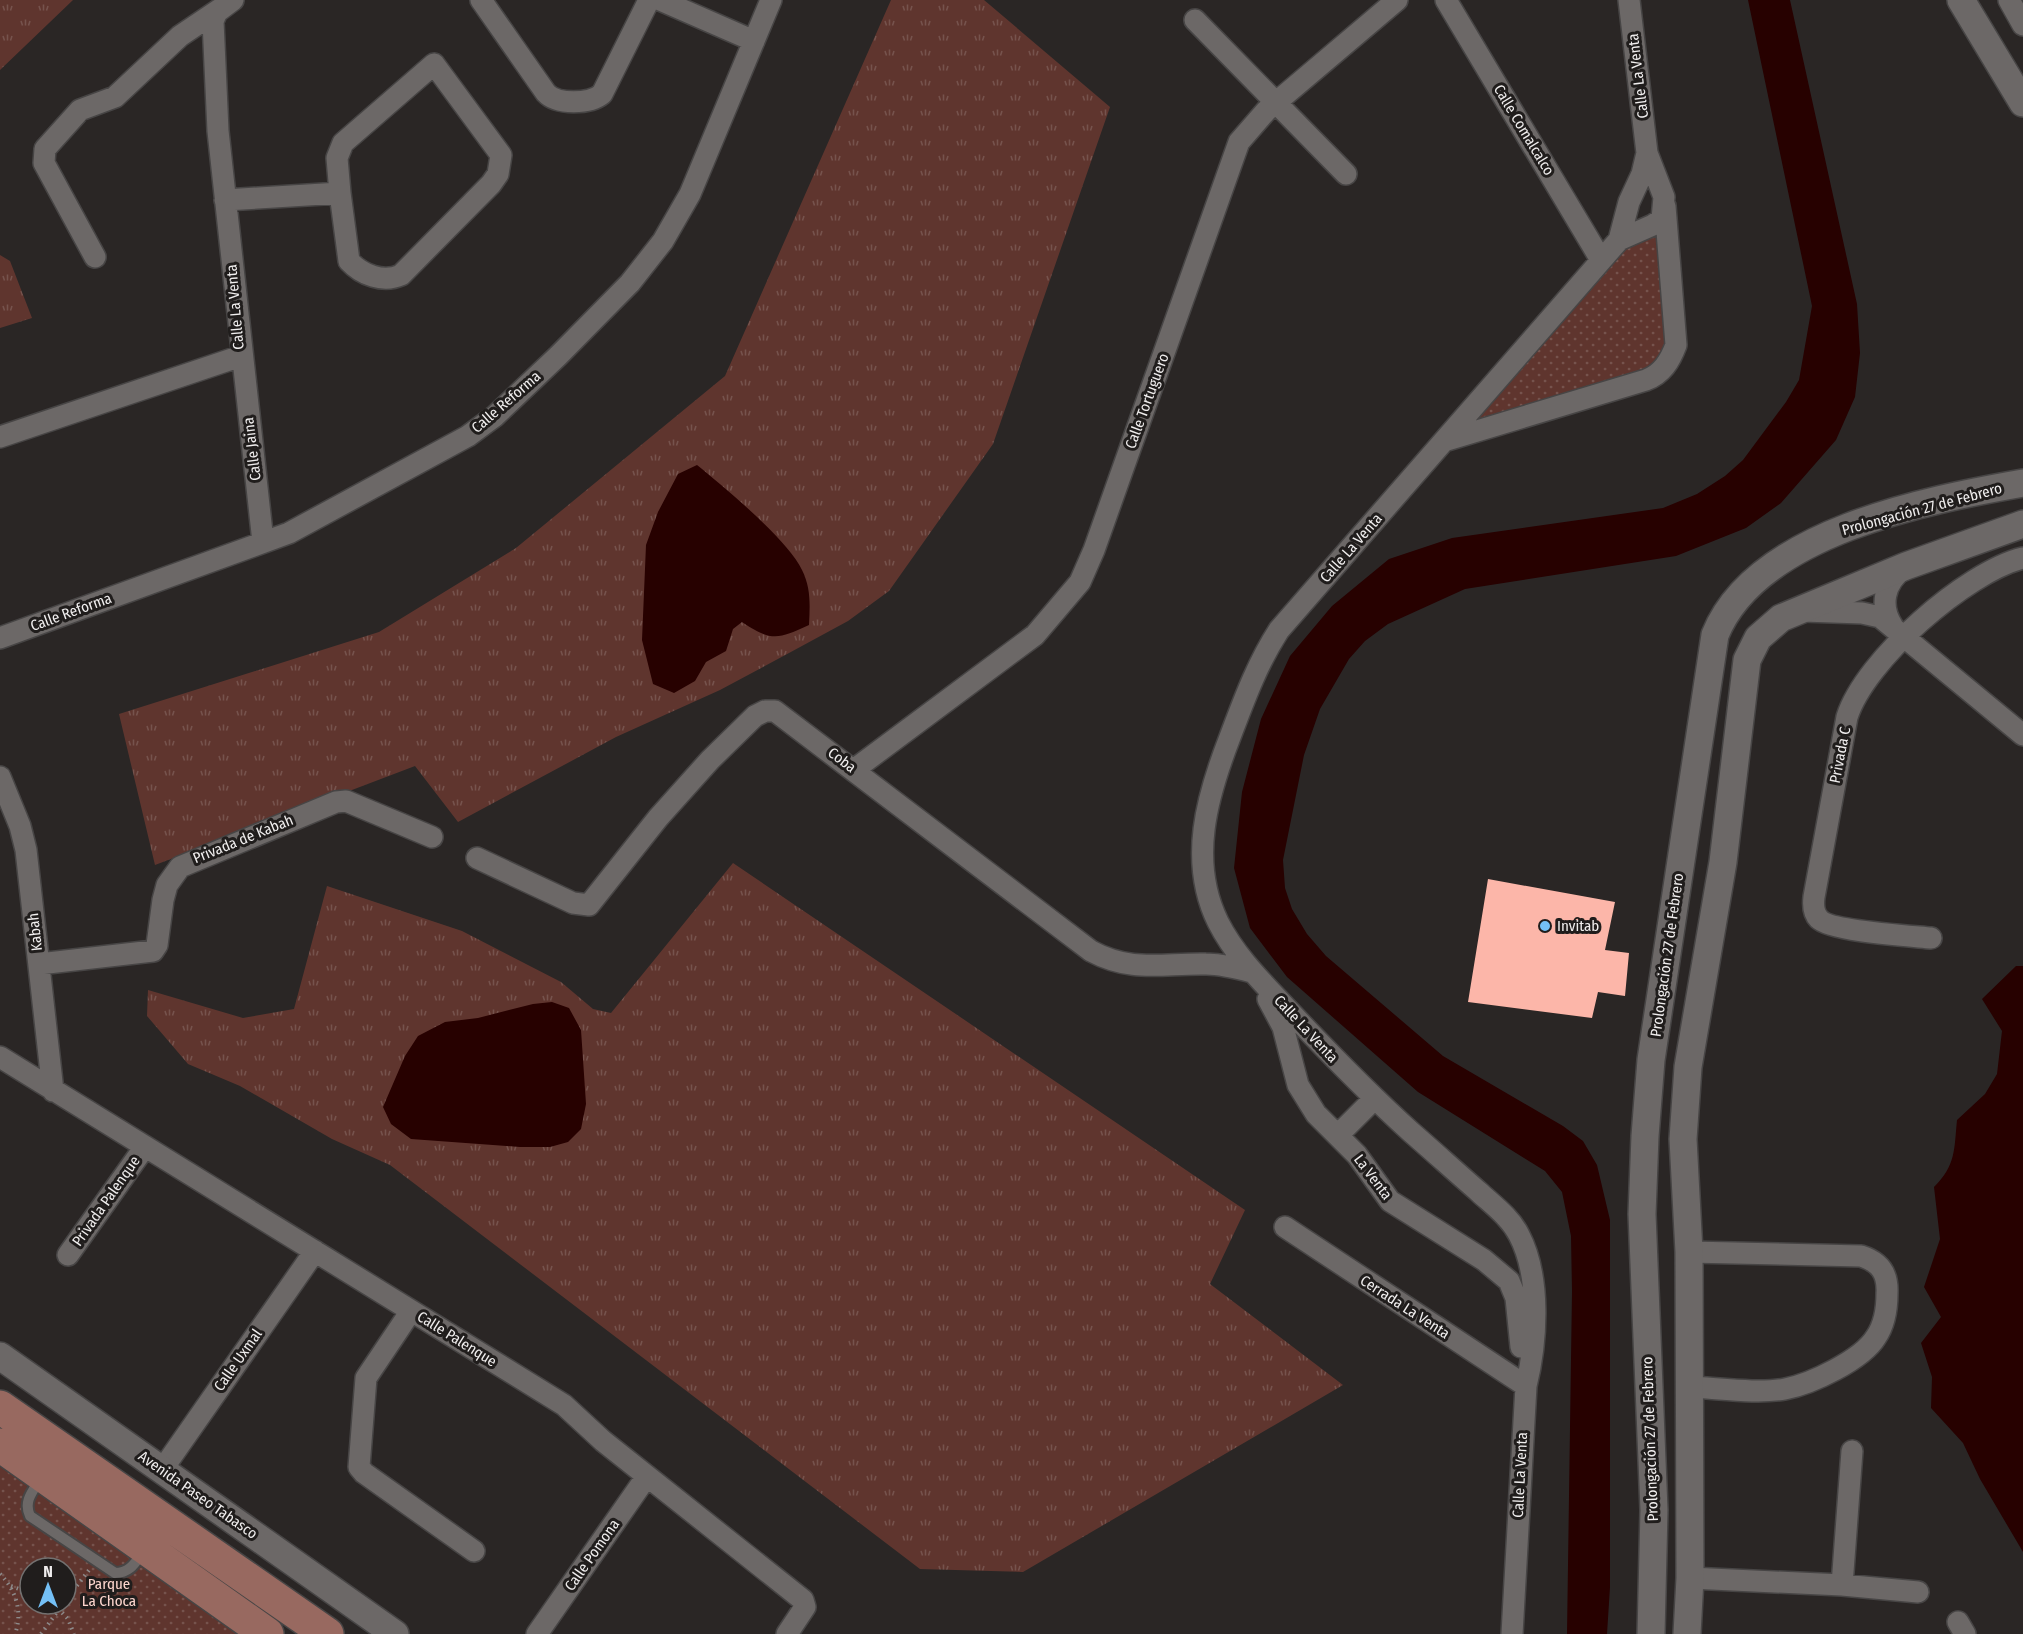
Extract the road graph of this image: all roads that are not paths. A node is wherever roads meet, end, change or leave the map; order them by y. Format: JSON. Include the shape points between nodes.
{"nodes":[{"id":1,"x":481,"y":0,"type":"edge"},
{"id":2,"x":649,"y":0,"type":"edge"},
{"id":3,"x":660,"y":0,"type":"edge"},
{"id":4,"x":771,"y":0,"type":"edge"},
{"id":5,"x":1396,"y":0,"type":"edge"},
{"id":6,"x":1446,"y":0,"type":"edge"},
{"id":7,"x":1629,"y":0,"type":"edge"},
{"id":8,"x":1961,"y":0,"type":"edge"},
{"id":9,"x":2009,"y":0,"type":"edge"},
{"id":10,"x":227,"y":4,"type":"edge"},
{"id":11,"x":1195,"y":20,"type":"dead end"},
{"id":12,"x":2023,"y":25,"type":"edge"},
{"id":13,"x":754,"y":40,"type":"junction"},
{"id":14,"x":1277,"y":102,"type":"junction"},
{"id":15,"x":2023,"y":103,"type":"edge"},
{"id":16,"x":1647,"y":153,"type":"junction"},
{"id":17,"x":1346,"y":174,"type":"dead end"},
{"id":18,"x":340,"y":193,"type":"junction"},
{"id":19,"x":225,"y":200,"type":"junction"},
{"id":20,"x":1665,"y":206,"type":"junction"},
{"id":21,"x":1619,"y":240,"type":"junction"},
{"id":22,"x":95,"y":257,"type":"dead end"},
{"id":23,"x":1601,"y":260,"type":"junction"},
{"id":24,"x":242,"y":356,"type":"junction"},
{"id":25,"x":0,"y":437,"type":"edge"},
{"id":26,"x":1444,"y":441,"type":"junction"},
{"id":27,"x":2023,"y":483,"type":"edge"},
{"id":28,"x":2023,"y":524,"type":"edge"},
{"id":29,"x":263,"y":542,"type":"junction"},
{"id":30,"x":2023,"y":558,"type":"edge"},
{"id":31,"x":1906,"y":566,"type":"junction"},
{"id":32,"x":1797,"y":610,"type":"junction"},
{"id":33,"x":1899,"y":631,"type":"junction"},
{"id":34,"x":0,"y":638,"type":"edge"},
{"id":35,"x":2023,"y":735,"type":"edge"},
{"id":36,"x":855,"y":769,"type":"junction"},
{"id":37,"x":0,"y":777,"type":"edge"},
{"id":38,"x":432,"y":837,"type":"dead end"},
{"id":39,"x":1681,"y":857,"type":"junction"},
{"id":40,"x":477,"y":858,"type":"dead end"},
{"id":41,"x":1723,"y":862,"type":"junction"},
{"id":42,"x":1931,"y":938,"type":"dead end"},
{"id":43,"x":39,"y":964,"type":"junction"},
{"id":44,"x":1252,"y":972,"type":"junction"},
{"id":45,"x":0,"y":1057,"type":"edge"},
{"id":46,"x":53,"y":1091,"type":"junction"},
{"id":47,"x":1374,"y":1099,"type":"junction"},
{"id":48,"x":1338,"y":1135,"type":"junction"},
{"id":49,"x":1645,"y":1136,"type":"junction"},
{"id":50,"x":1683,"y":1139,"type":"junction"},
{"id":51,"x":144,"y":1148,"type":"junction"},
{"id":52,"x":1285,"y":1227,"type":"dead end"},
{"id":53,"x":315,"y":1251,"type":"junction"},
{"id":54,"x":1689,"y":1252,"type":"junction"},
{"id":55,"x":68,"y":1255,"type":"dead end"},
{"id":56,"x":411,"y":1311,"type":"junction"},
{"id":57,"x":0,"y":1356,"type":"edge"},
{"id":58,"x":1526,"y":1386,"type":"junction"},
{"id":59,"x":1688,"y":1387,"type":"junction"},
{"id":60,"x":0,"y":1407,"type":"edge"},
{"id":61,"x":0,"y":1445,"type":"edge"},
{"id":62,"x":1852,"y":1451,"type":"dead end"},
{"id":63,"x":162,"y":1470,"type":"junction"},
{"id":64,"x":43,"y":1475,"type":"junction"},
{"id":65,"x":647,"y":1476,"type":"junction"},
{"id":66,"x":146,"y":1548,"type":"junction"},
{"id":67,"x":474,"y":1551,"type":"dead end"},
{"id":68,"x":1690,"y":1578,"type":"junction"},
{"id":69,"x":1842,"y":1585,"type":"junction"},
{"id":70,"x":1918,"y":1592,"type":"dead end"},
{"id":71,"x":267,"y":1634,"type":"edge"},
{"id":72,"x":327,"y":1634,"type":"edge"},
{"id":73,"x":395,"y":1634,"type":"edge"},
{"id":74,"x":537,"y":1634,"type":"edge"},
{"id":75,"x":787,"y":1634,"type":"edge"},
{"id":76,"x":1512,"y":1634,"type":"edge"},
{"id":77,"x":1651,"y":1634,"type":"edge"},
{"id":78,"x":1687,"y":1634,"type":"edge"}],
"edges":[{"from":1,"to":2,"type":"street","via":[[546,93],[557,100],[589,100],[602,94]]},
{"from":3,"to":13,"type":"street"},
{"from":4,"to":13,"type":"street","name":"Calle Reforma"},
{"from":5,"to":14,"type":"street","name":"Calle Tortuguero"},
{"from":6,"to":23,"type":"street","name":"Calle Comalcalco"},
{"from":7,"to":16,"type":"street","name":"Calle La Venta"},
{"from":8,"to":15,"type":"street"},
{"from":9,"to":12,"type":"street"},
{"from":10,"to":19,"type":"street","name":"Calle La Venta","via":[[214,17],[213,28]]},
{"from":10,"to":22,"type":"street","name":"Calle La Venta","via":[[180,36],[115,97],[80,110],[45,149],[44,163]]},
{"from":11,"to":14,"type":"street"},
{"from":13,"to":29,"type":"street","name":"Calle Reforma","via":[[690,194],[663,241],[630,283],[481,427],[288,533]]},
{"from":14,"to":17,"type":"street"},
{"from":14,"to":36,"type":"street","name":"Calle Tortuguero","via":[[1244,133],[1233,155],[1080,582],[1035,634]]},
{"from":16,"to":20,"type":"street","name":"Calle La Venta"},
{"from":16,"to":21,"type":"street","name":"Calle La Venta"},
{"from":18,"to":18,"type":"street","via":[[337,158],[343,143],[434,64],[501,155],[498,174],[491,184],[395,278],[363,273],[349,261]]},
{"from":18,"to":19,"type":"street"},
{"from":19,"to":24,"type":"street","name":"Calle La Venta"},
{"from":20,"to":21,"type":"street","name":"Calle La Venta","via":[[1662,219]]},
{"from":20,"to":26,"type":"street","name":"Calle La Venta","via":[[1676,345],[1659,373]]},
{"from":21,"to":23,"type":"street","name":"Calle La Venta"},
{"from":23,"to":26,"type":"street","name":"Calle La Venta"},
{"from":24,"to":25,"type":"street","name":"Calle La Venta"},
{"from":24,"to":29,"type":"street","name":"Calle Jaina"},
{"from":26,"to":44,"type":"street","name":"Calle La Venta","via":[[1279,630],[1260,661],[1214,777],[1203,829],[1204,878],[1218,923]]},
{"from":27,"to":39,"type":"street","name":"Prolongación 27 de Febrero","via":[[1927,504],[1825,536],[1788,555],[1738,595],[1720,622],[1711,649]]},
{"from":28,"to":31,"type":"street"},
{"from":29,"to":34,"type":"street","name":"Calle Reforma"},
{"from":30,"to":33,"type":"street","name":"Privada C","via":[[1976,579]]},
{"from":31,"to":32,"type":"street"},
{"from":31,"to":33,"type":"street","via":[[1887,585],[1884,606],[1886,616]]},
{"from":32,"to":33,"type":"street","via":[[1872,614]]},
{"from":32,"to":41,"type":"street","via":[[1763,633],[1747,660]]},
{"from":33,"to":35,"type":"street"},
{"from":33,"to":42,"type":"street","name":"Privada C","via":[[1852,700],[1813,906],[1820,921],[1835,927]]},
{"from":36,"to":40,"type":"street","name":"Coba","via":[[782,714],[765,711],[754,716],[711,759],[589,905],[573,903]]},
{"from":36,"to":44,"type":"street","name":"Coba","via":[[1090,951],[1141,967],[1206,964]]},
{"from":37,"to":43,"type":"street","name":"Kabah","via":[[23,837]]},
{"from":38,"to":43,"type":"street","name":"Privada de Kabah","via":[[346,801],[336,802],[180,867],[165,892],[153,951]]},
{"from":39,"to":41,"type":"street"},
{"from":39,"to":49,"type":"street","name":"Prolongación 27 de Febrero","via":[[1651,1060]]},
{"from":41,"to":50,"type":"street","via":[[1688,1067]]},
{"from":43,"to":46,"type":"street","name":"Kabah"},
{"from":44,"to":47,"type":"street","name":"Calle La Venta"},
{"from":44,"to":48,"type":"street","name":"La Venta","via":[[1253,984],[1269,1000],[1283,1027],[1303,1095]]},
{"from":45,"to":46,"type":"street"},
{"from":46,"to":51,"type":"street","name":"Calle Palenque"},
{"from":47,"to":48,"type":"street"},
{"from":47,"to":58,"type":"street","name":"Calle La Venta","via":[[1497,1208],[1518,1234],[1530,1260],[1534,1288]]},
{"from":48,"to":58,"type":"street","name":"La Venta","via":[[1390,1201],[1484,1260],[1509,1281],[1516,1298]]},
{"from":49,"to":50,"type":"street"},
{"from":49,"to":77,"type":"street","name":"Prolongación 27 de Febrero","via":[[1642,1215],[1654,1510]]},
{"from":50,"to":54,"type":"street"},
{"from":51,"to":53,"type":"street","name":"Calle Palenque"},
{"from":51,"to":55,"type":"street","name":"Privada Palenque"},
{"from":52,"to":58,"type":"street","name":"Cerrada La Venta"},
{"from":53,"to":56,"type":"street","name":"Calle Palenque"},
{"from":53,"to":63,"type":"street","name":"Calle Uxmal"},
{"from":54,"to":59,"type":"street"},
{"from":54,"to":59,"type":"street","via":[[1861,1256],[1880,1266],[1887,1275],[1888,1287],[1883,1326],[1875,1340],[1862,1353],[1830,1372],[1783,1390]]},
{"from":56,"to":65,"type":"street","name":"Calle Palenque","via":[[564,1406]]},
{"from":56,"to":67,"type":"street","via":[[366,1378],[359,1467]]},
{"from":57,"to":63,"type":"street","name":"Avenida Paseo Tabasco"},
{"from":58,"to":76,"type":"street","name":"Calle La Venta"},
{"from":59,"to":68,"type":"street"},
{"from":60,"to":72,"type":"main road"},
{"from":61,"to":64,"type":"main road"},
{"from":62,"to":69,"type":"street"},
{"from":63,"to":73,"type":"street","name":"Avenida Paseo Tabasco"},
{"from":64,"to":66,"type":"main road"},
{"from":64,"to":66,"type":"lane","via":[[27,1500],[30,1516],[116,1573],[124,1573]]},
{"from":65,"to":74,"type":"street","name":"Calle Pomona"},
{"from":65,"to":75,"type":"street","name":"Calle Palenque","via":[[803,1600],[805,1607]]},
{"from":66,"to":71,"type":"main road"},
{"from":68,"to":69,"type":"street"},
{"from":68,"to":78,"type":"street"},
{"from":69,"to":70,"type":"street"}]}
